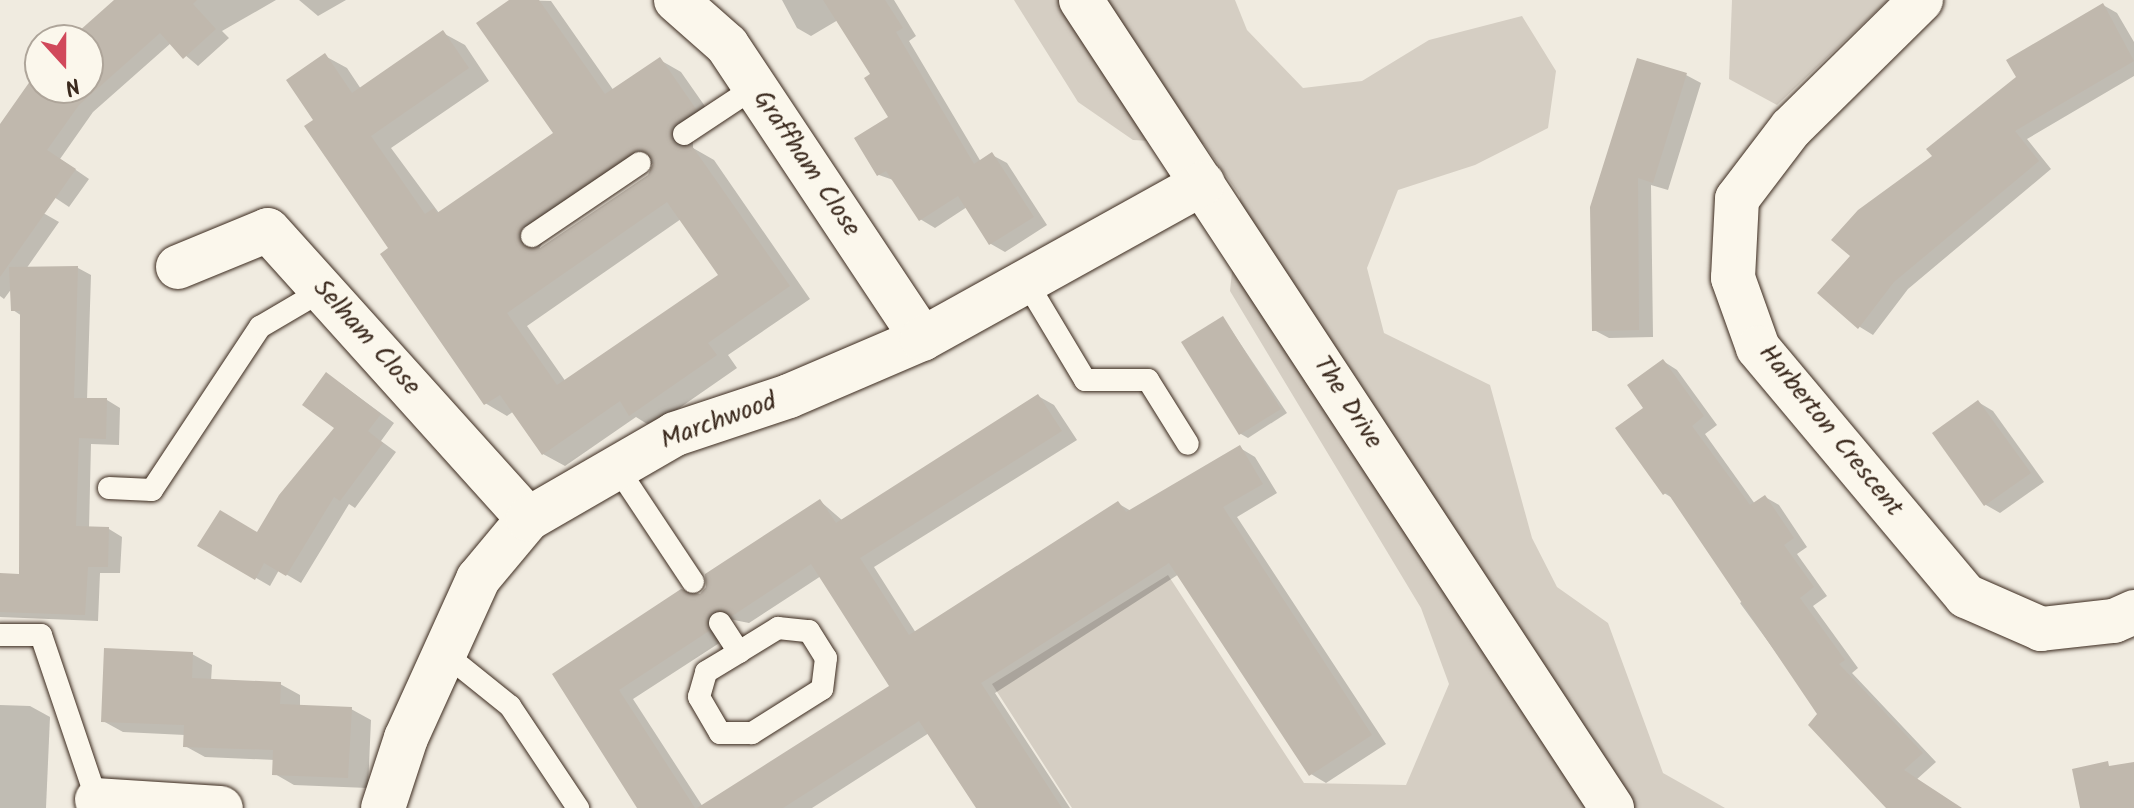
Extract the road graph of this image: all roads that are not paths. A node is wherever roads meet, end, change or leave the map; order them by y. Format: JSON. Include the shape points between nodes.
{"nodes":[{"id":1,"x":676,"y":0,"type":"edge"},
{"id":2,"x":1081,"y":0,"type":"edge"},
{"id":3,"x":1921,"y":0,"type":"edge"},
{"id":4,"x":755,"y":87,"type":"junction"},
{"id":5,"x":684,"y":134,"type":"dead end"},
{"id":6,"x":640,"y":163,"type":"dead end"},
{"id":7,"x":1203,"y":183,"type":"junction"},
{"id":8,"x":532,"y":236,"type":"dead end"},
{"id":9,"x":178,"y":267,"type":"dead end"},
{"id":10,"x":1027,"y":283,"type":"junction"},
{"id":11,"x":323,"y":290,"type":"junction"},
{"id":12,"x":922,"y":339,"type":"junction"},
{"id":13,"x":1188,"y":444,"type":"dead end"},
{"id":14,"x":616,"y":466,"type":"junction"},
{"id":15,"x":109,"y":488,"type":"dead end"},
{"id":16,"x":528,"y":519,"type":"junction"},
{"id":17,"x":693,"y":582,"type":"dead end"},
{"id":18,"x":2134,"y":612,"type":"edge"},
{"id":19,"x":720,"y":623,"type":"dead end"},
{"id":20,"x":0,"y":635,"type":"edge"},
{"id":21,"x":739,"y":652,"type":"junction"},
{"id":22,"x":444,"y":653,"type":"junction"},
{"id":23,"x":97,"y":800,"type":"joint"},
{"id":24,"x":221,"y":808,"type":"edge"},
{"id":25,"x":383,"y":808,"type":"edge"},
{"id":26,"x":578,"y":808,"type":"edge"},
{"id":27,"x":1612,"y":808,"type":"edge"}],
"edges":[{"from":1,"to":4,"type":"street","name":"Graffham Close","via":[[727,45]]},
{"from":2,"to":7,"type":"street","name":"The Drive"},
{"from":3,"to":18,"type":"street","name":"Harberton Crescent","via":[[1791,128],[1737,199],[1733,278],[1758,348],[1966,596],[2041,629],[2114,621]]},
{"from":4,"to":5,"type":"lane"},
{"from":4,"to":12,"type":"street","name":"Graffham Close"},
{"from":6,"to":8,"type":"lane"},
{"from":7,"to":10,"type":"street","name":"Marchwood"},
{"from":7,"to":27,"type":"street","name":"The Drive"},
{"from":9,"to":11,"type":"street","name":"Selham Close","via":[[268,230]]},
{"from":10,"to":12,"type":"street","name":"Marchwood"},
{"from":10,"to":13,"type":"lane","via":[[1085,380],[1148,380]]},
{"from":11,"to":15,"type":"lane","via":[[260,327],[152,490]]},
{"from":11,"to":16,"type":"street","name":"Selham Close"},
{"from":12,"to":14,"type":"street","name":"Marchwood","via":[[789,396],[675,434]]},
{"from":14,"to":16,"type":"street","name":"Marchwood"},
{"from":14,"to":17,"type":"lane"},
{"from":16,"to":22,"type":"street","name":"Marchwood","via":[[478,579]]},
{"from":19,"to":21,"type":"lane"},
{"from":20,"to":23,"type":"lane","via":[[41,635]]},
{"from":21,"to":21,"type":"lane","via":[[778,628],[809,631],[826,658],[822,689],[752,733],[720,733],[699,697],[706,672]]},
{"from":22,"to":25,"type":"street","name":"Marchwood","via":[[406,738]]},
{"from":22,"to":26,"type":"lane","via":[[510,706]]},
{"from":23,"to":24,"type":"street"}]}
